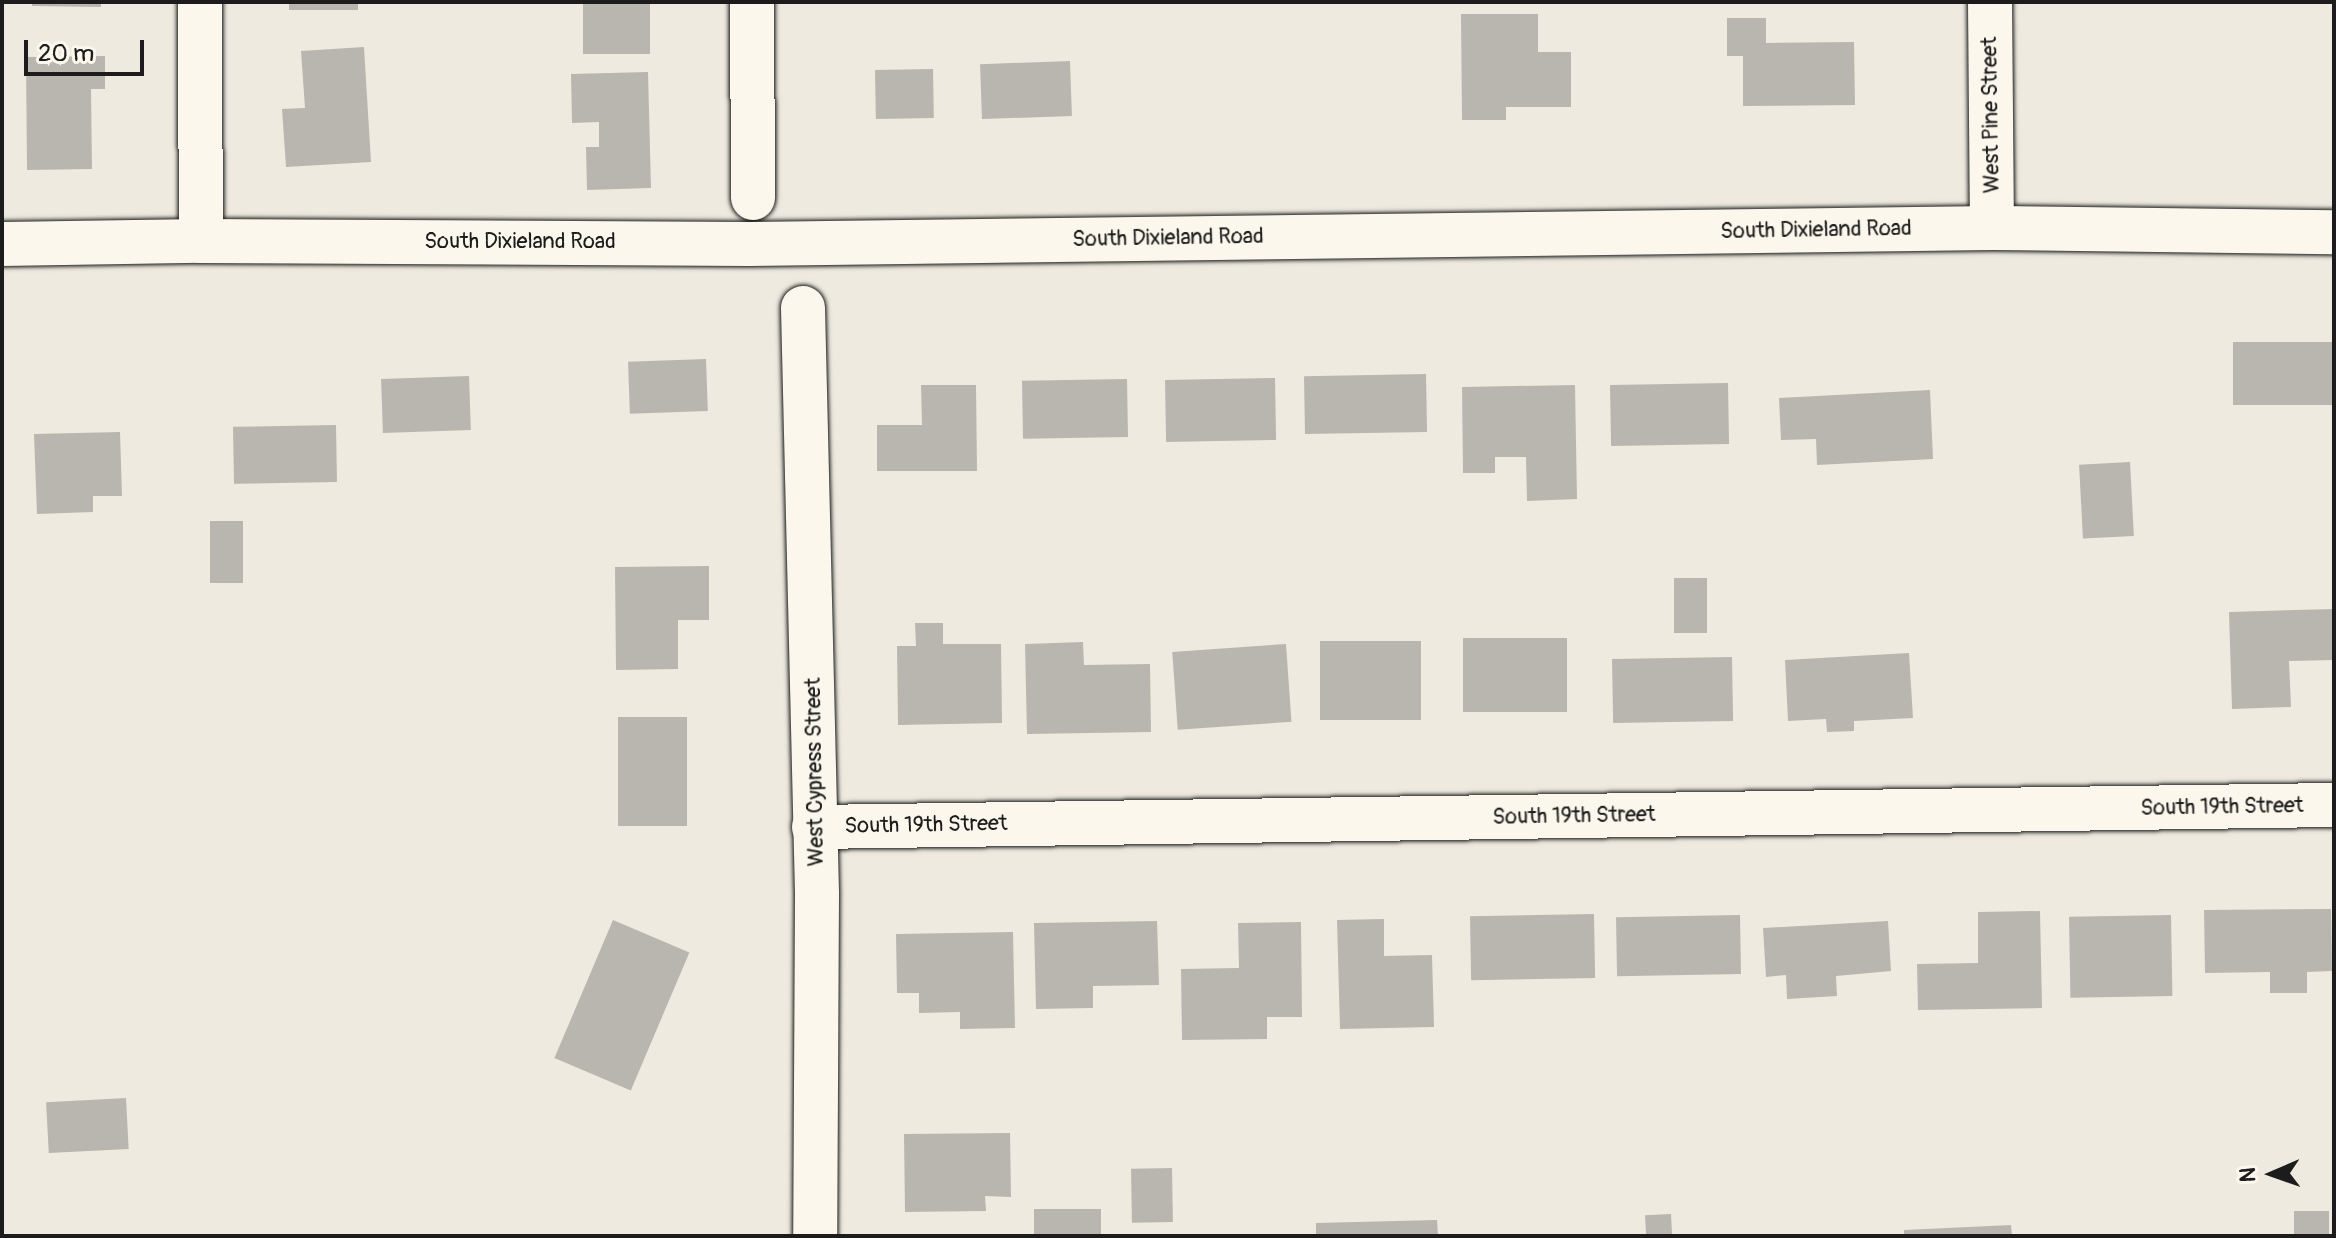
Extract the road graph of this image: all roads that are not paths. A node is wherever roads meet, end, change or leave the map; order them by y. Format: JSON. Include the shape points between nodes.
{"nodes":[{"id":1,"x":200,"y":2,"type":"edge"},
{"id":2,"x":752,"y":2,"type":"edge"},
{"id":3,"x":1990,"y":2,"type":"edge"},
{"id":4,"x":753,"y":198,"type":"dead end"},
{"id":5,"x":1992,"y":228,"type":"junction"},
{"id":6,"x":2334,"y":232,"type":"edge"},
{"id":7,"x":201,"y":241,"type":"junction"},
{"id":8,"x":2,"y":244,"type":"edge"},
{"id":9,"x":803,"y":308,"type":"dead end"},
{"id":10,"x":2334,"y":805,"type":"edge"},
{"id":11,"x":814,"y":827,"type":"junction"},
{"id":12,"x":815,"y":1236,"type":"edge"}],
"edges":[{"from":1,"to":7,"type":"street"},
{"from":2,"to":4,"type":"street"},
{"from":3,"to":5,"type":"street","name":"West Pine Street"},
{"from":5,"to":6,"type":"street","name":"South Dixieland Road"},
{"from":5,"to":7,"type":"street","name":"South Dixieland Road","via":[[749,244]]},
{"from":7,"to":8,"type":"street","name":"South Dixieland Road"},
{"from":9,"to":11,"type":"street","name":"West Cypress Street"},
{"from":10,"to":11,"type":"street","name":"South 19th Street"},
{"from":11,"to":12,"type":"street","name":"West Cypress Street"}]}
